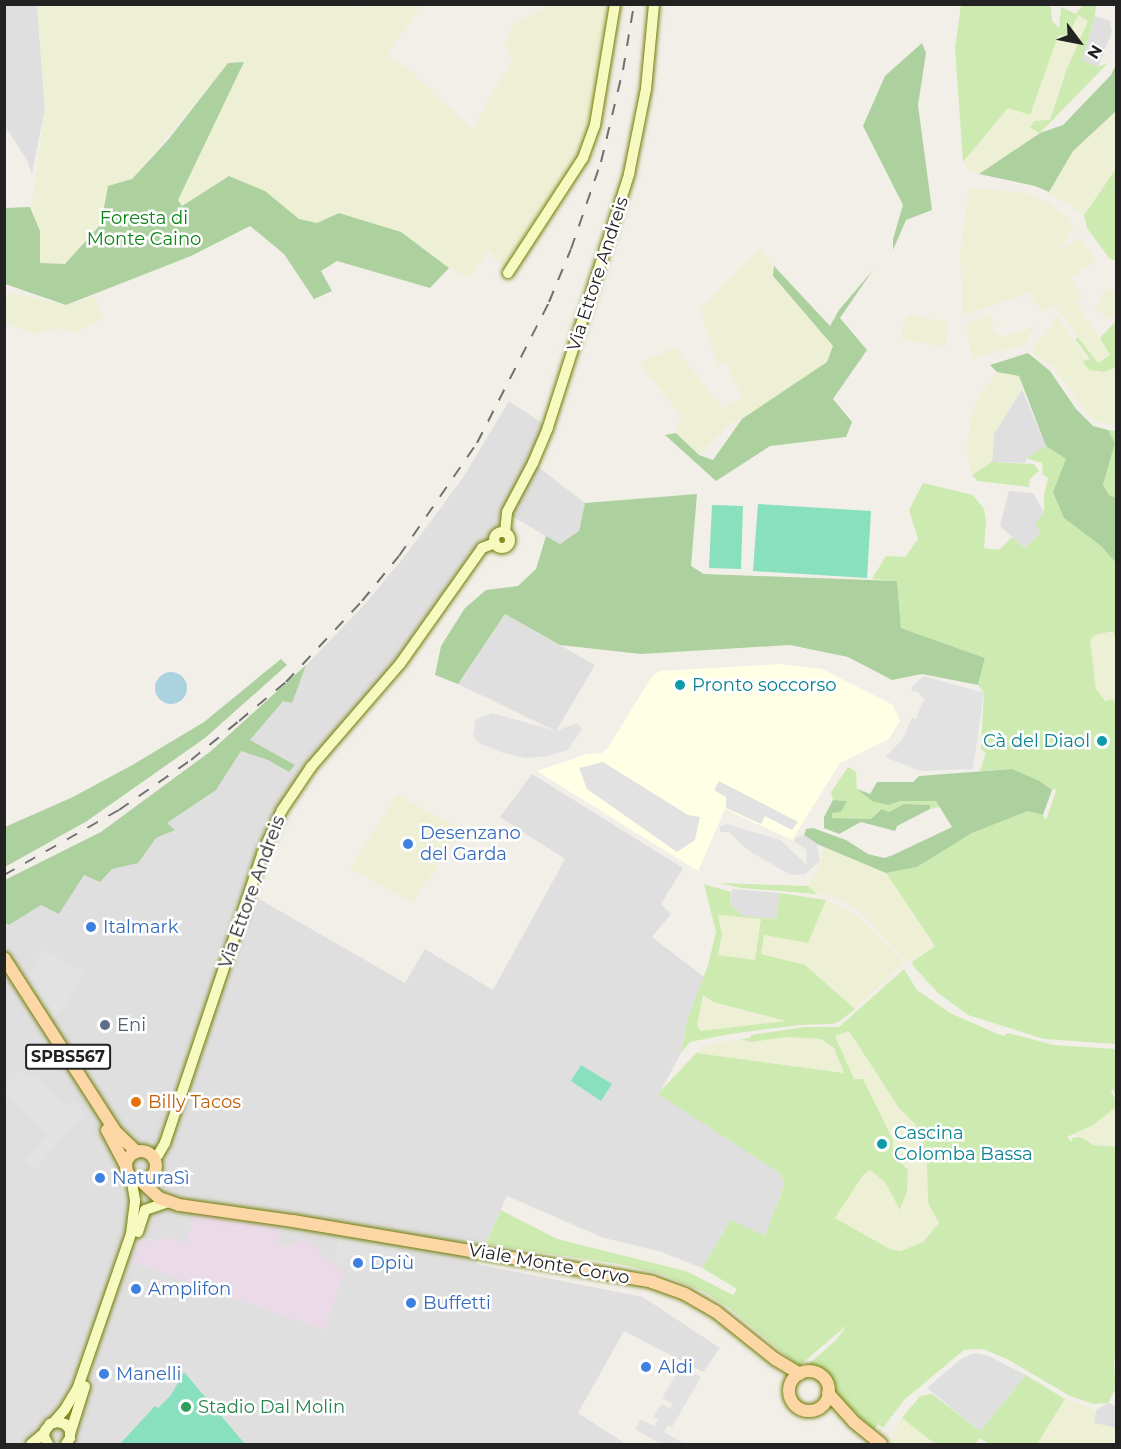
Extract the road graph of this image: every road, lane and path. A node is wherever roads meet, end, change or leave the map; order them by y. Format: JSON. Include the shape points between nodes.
{"nodes":[{"id":1,"x":615,"y":4,"type":"edge"},
{"id":2,"x":654,"y":4,"type":"edge"},
{"id":3,"x":508,"y":273,"type":"dead end"},
{"id":4,"x":4,"y":958,"type":"edge"},
{"id":5,"x":4,"y":968,"type":"edge"},
{"id":6,"x":137,"y":1152,"type":"junction"},
{"id":7,"x":152,"y":1156,"type":"junction"},
{"id":8,"x":132,"y":1175,"type":"junction"},
{"id":9,"x":153,"y":1175,"type":"junction"},
{"id":10,"x":168,"y":1202,"type":"junction"},
{"id":11,"x":191,"y":1205,"type":"junction"},
{"id":12,"x":138,"y":1230,"type":"junction"},
{"id":13,"x":796,"y":1377,"type":"junction"},
{"id":14,"x":828,"y":1393,"type":"junction"},
{"id":15,"x":821,"y":1407,"type":"junction"},
{"id":16,"x":854,"y":1422,"type":"junction"},
{"id":17,"x":53,"y":1423,"type":"junction"},
{"id":18,"x":44,"y":1433,"type":"junction"},
{"id":19,"x":68,"y":1442,"type":"edge"},
{"id":20,"x":31,"y":1444,"type":"edge"},
{"id":21,"x":48,"y":1444,"type":"edge"},
{"id":22,"x":881,"y":1444,"type":"edge"}],
"edges":[{"from":1,"to":3,"type":"street","via":[[595,125],[583,158]]},
{"from":2,"to":7,"type":"street","name":"Via Ettore Andreis","via":[[645,98],[629,174],[551,416],[533,464],[507,513],[505,532],[496,534],[495,543],[482,548],[400,664],[311,767],[282,810],[259,864],[165,1143],[158,1155]]},
{"from":4,"to":6,"type":"main road","number":"SPBS567","via":[[115,1131]]},
{"from":5,"to":8,"type":"main road","number":"SPBS567"},
{"from":6,"to":7,"type":"main road"},
{"from":6,"to":8,"type":"main road","via":[[130,1155]]},
{"from":7,"to":9,"type":"main road","via":[[156,1165]]},
{"from":8,"to":9,"type":"main road"},
{"from":8,"to":10,"type":"main road"},
{"from":8,"to":12,"type":"street"},
{"from":8,"to":17,"type":"street","via":[[135,1200],[131,1234],[78,1387]]},
{"from":9,"to":11,"type":"main road","via":[[153,1184],[160,1192]]},
{"from":10,"to":11,"type":"main road"},
{"from":10,"to":12,"type":"street","via":[[145,1210]]},
{"from":11,"to":13,"type":"main road","name":"Viale Monte Corvo","via":[[652,1282],[715,1311]]},
{"from":12,"to":19,"type":"street"},
{"from":13,"to":14,"type":"main road","via":[[812,1372],[820,1375]]},
{"from":13,"to":15,"type":"main road","via":[[789,1394],[794,1405],[809,1411]]},
{"from":14,"to":15,"type":"main road"},
{"from":14,"to":16,"type":"main road"},
{"from":15,"to":16,"type":"main road"},
{"from":16,"to":22,"type":"main road"},
{"from":17,"to":18,"type":"street"},
{"from":17,"to":19,"type":"street","via":[[64,1424]]},
{"from":18,"to":20,"type":"street"},
{"from":18,"to":21,"type":"street"}]}
